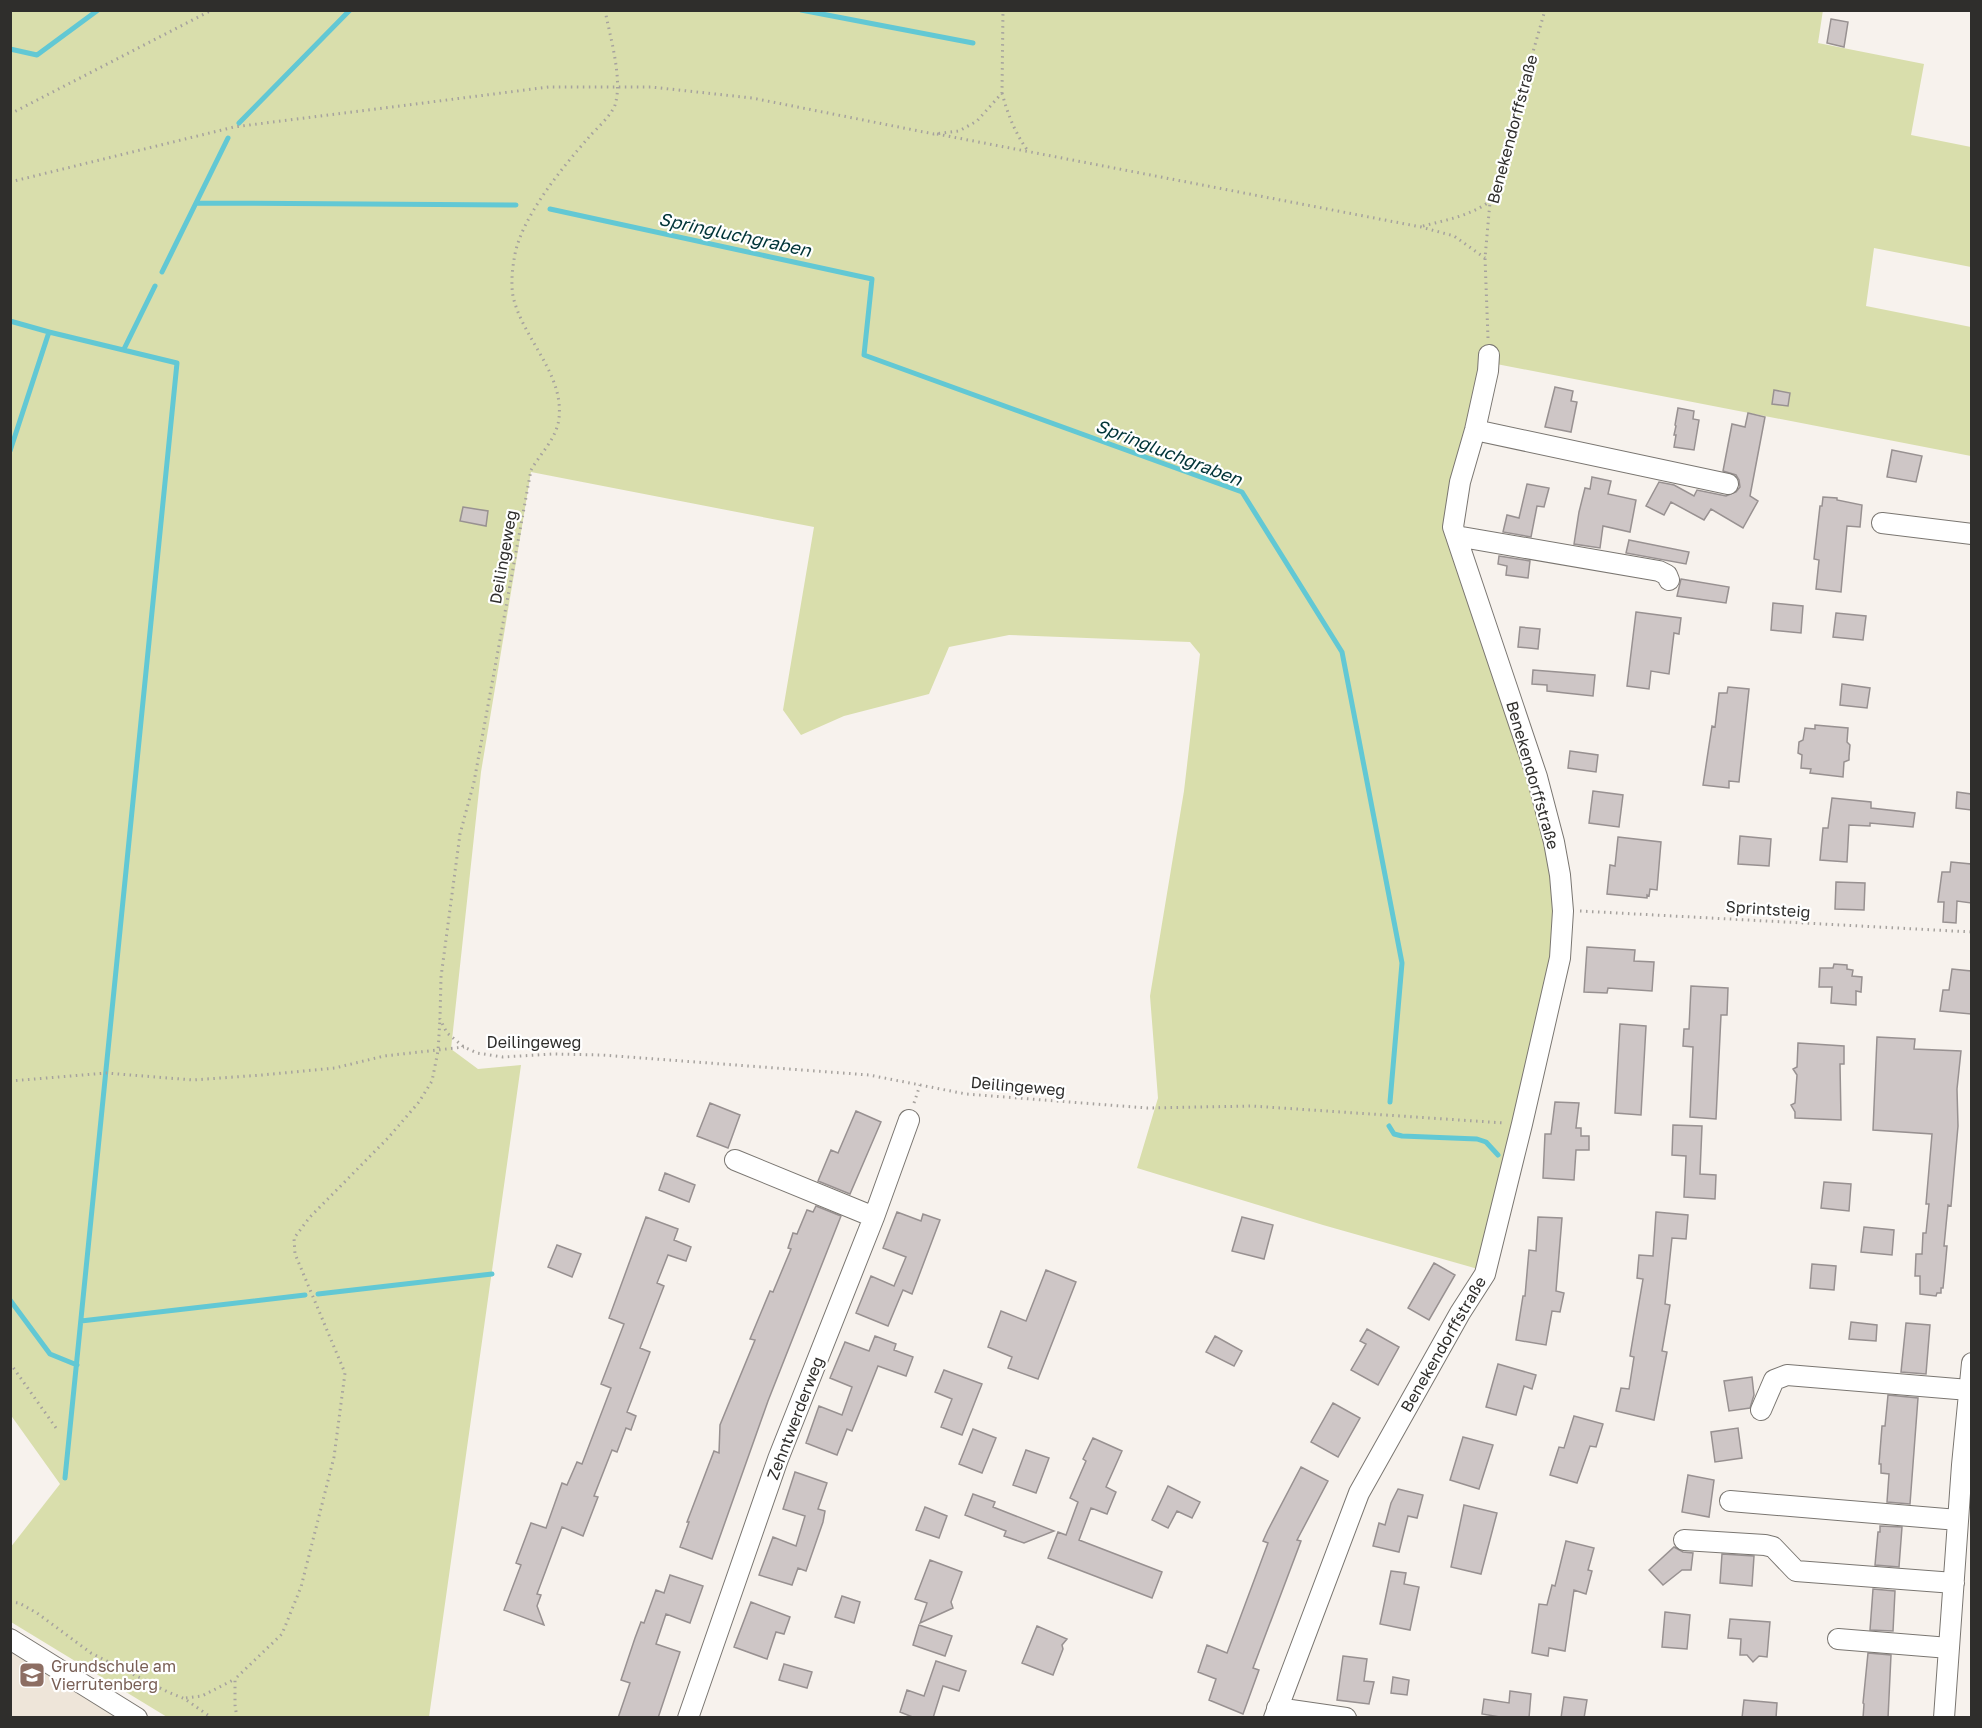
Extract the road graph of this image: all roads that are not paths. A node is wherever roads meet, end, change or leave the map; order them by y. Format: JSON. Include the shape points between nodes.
{"nodes":[{"id":1,"x":1489,"y":355,"type":"road end"},
{"id":2,"x":1475,"y":430,"type":"junction"},
{"id":3,"x":1728,"y":484,"type":"dead end"},
{"id":4,"x":1882,"y":523,"type":"dead end"},
{"id":5,"x":1971,"y":534,"type":"edge"},
{"id":6,"x":1456,"y":536,"type":"junction"},
{"id":7,"x":1669,"y":580,"type":"dead end"},
{"id":8,"x":909,"y":1120,"type":"dead end"},
{"id":9,"x":735,"y":1160,"type":"dead end"},
{"id":10,"x":874,"y":1217,"type":"junction"},
{"id":11,"x":1971,"y":1363,"type":"edge"},
{"id":12,"x":1969,"y":1390,"type":"junction"},
{"id":13,"x":1761,"y":1410,"type":"dead end"},
{"id":14,"x":1967,"y":1446,"type":"edge"},
{"id":15,"x":1730,"y":1501,"type":"dead end"},
{"id":16,"x":1958,"y":1520,"type":"junction"},
{"id":17,"x":1684,"y":1540,"type":"dead end"},
{"id":18,"x":1954,"y":1583,"type":"junction"},
{"id":19,"x":10,"y":1639,"type":"edge"},
{"id":20,"x":1838,"y":1639,"type":"dead end"},
{"id":21,"x":1949,"y":1648,"type":"junction"},
{"id":22,"x":1276,"y":1713,"type":"edge"},
{"id":23,"x":137,"y":1718,"type":"edge"},
{"id":24,"x":688,"y":1718,"type":"edge"},
{"id":25,"x":1346,"y":1718,"type":"edge"},
{"id":26,"x":1944,"y":1718,"type":"edge"}],
"edges":[{"from":1,"to":2,"type":"street","name":"Benekendorffstraße"},
{"from":2,"to":3,"type":"street"},
{"from":2,"to":6,"type":"street","name":"Benekendorffstraße","via":[[1455,506]]},
{"from":4,"to":5,"type":"street"},
{"from":6,"to":7,"type":"street","via":[[1659,571]]},
{"from":6,"to":22,"type":"street","name":"Benekendorffstraße","via":[[1537,777],[1554,842],[1563,911],[1560,958],[1485,1274],[1359,1493]]},
{"from":8,"to":10,"type":"street","name":"Zehntwerderweg"},
{"from":9,"to":10,"type":"street"},
{"from":10,"to":24,"type":"street","name":"Zehntwerderweg","via":[[778,1459]]},
{"from":11,"to":12,"type":"street"},
{"from":12,"to":13,"type":"street","via":[[1787,1375],[1774,1380]]},
{"from":12,"to":14,"type":"street"},
{"from":14,"to":16,"type":"street"},
{"from":15,"to":16,"type":"street"},
{"from":16,"to":18,"type":"street"},
{"from":17,"to":18,"type":"street","via":[[1773,1547],[1796,1571]]},
{"from":18,"to":21,"type":"street"},
{"from":19,"to":23,"type":"street"},
{"from":20,"to":21,"type":"street"},
{"from":21,"to":26,"type":"street"},
{"from":22,"to":25,"type":"street"}]}
